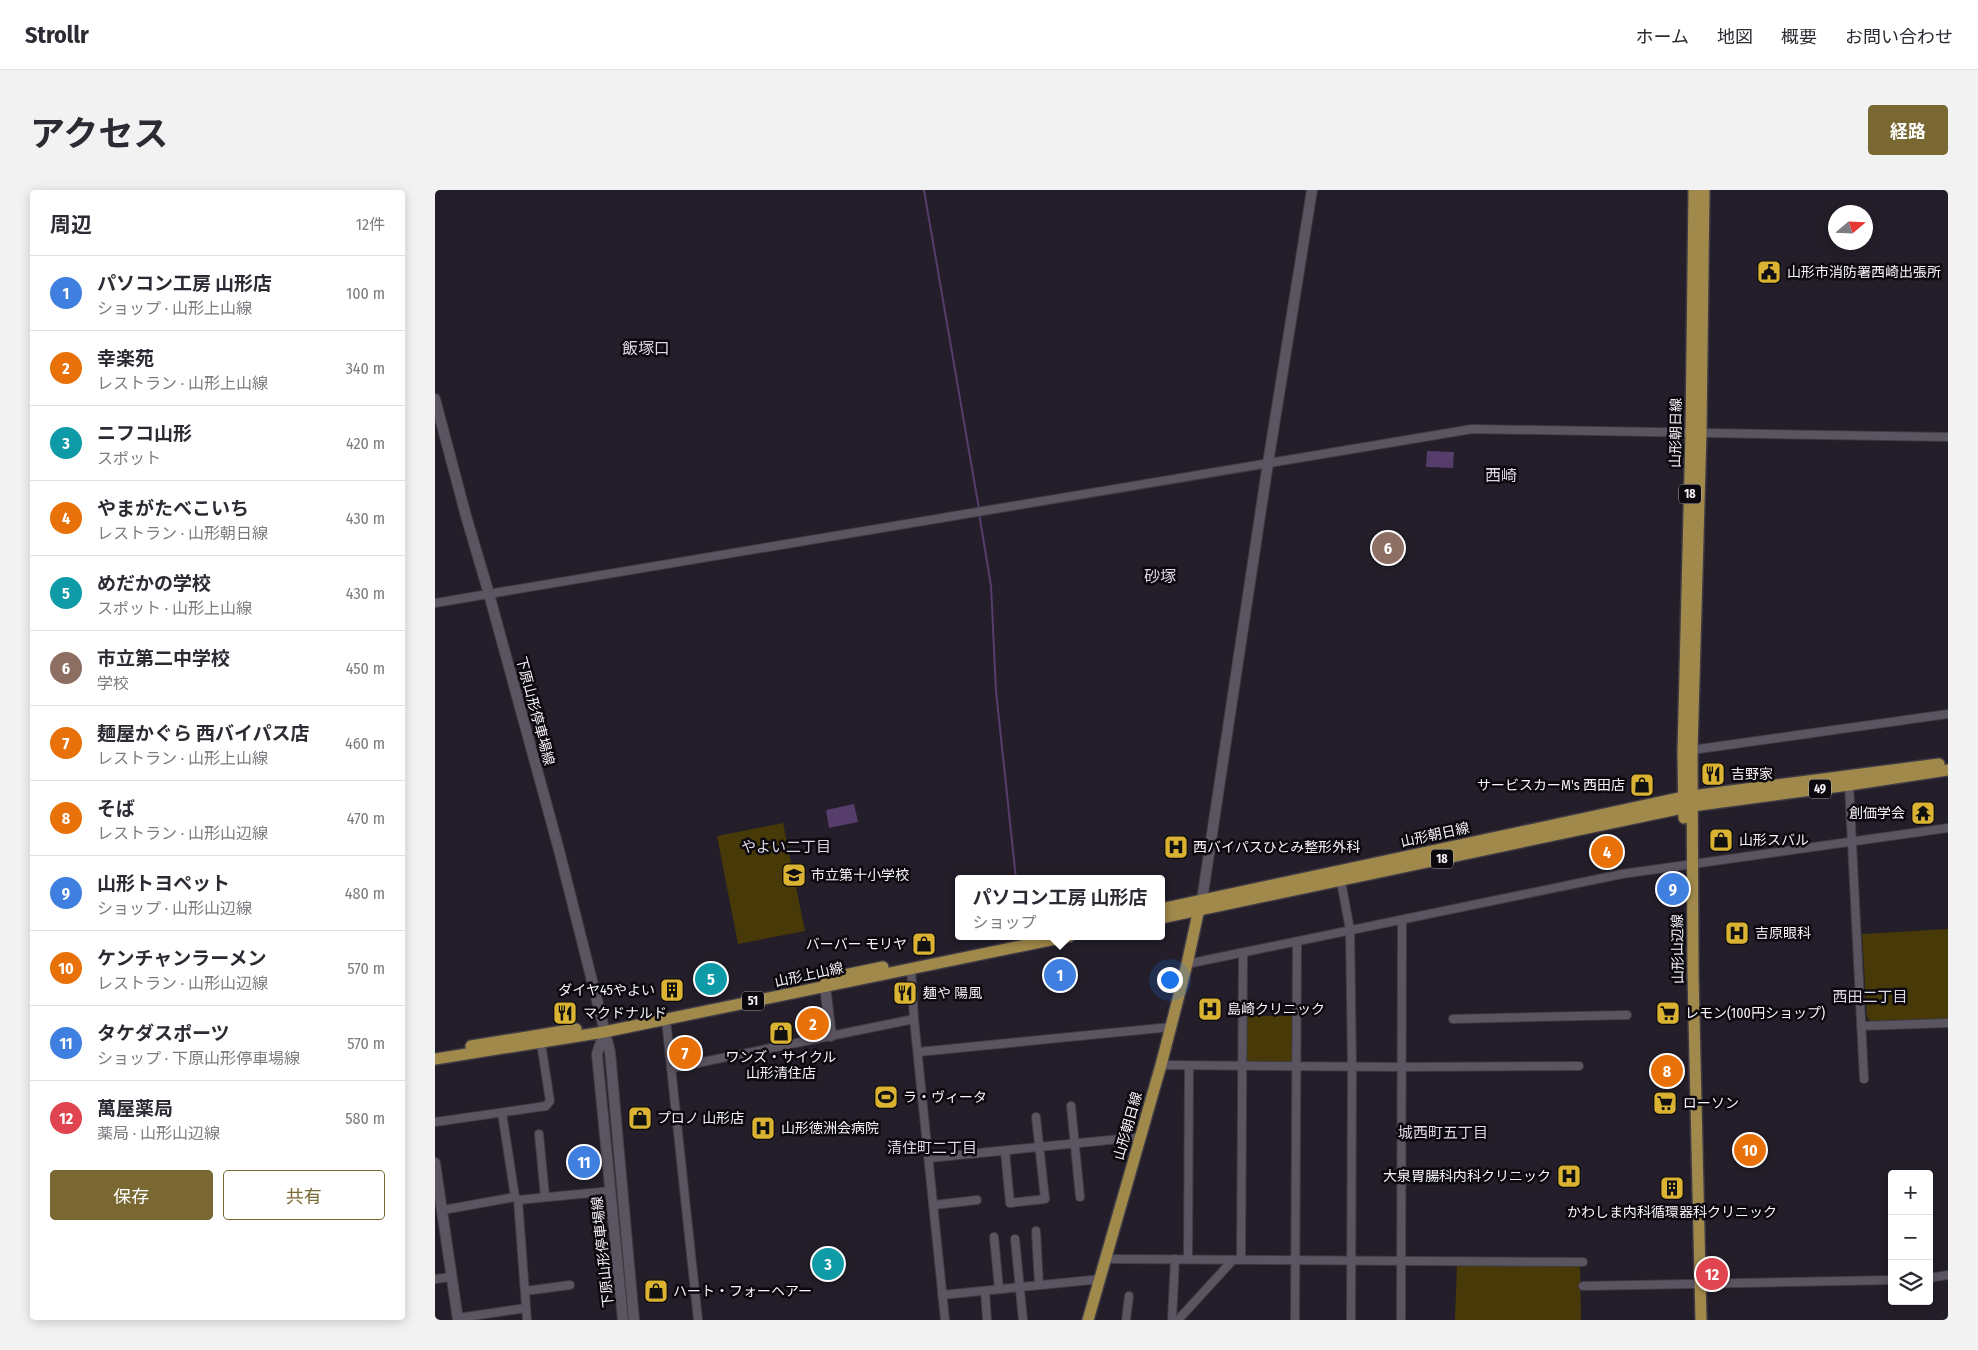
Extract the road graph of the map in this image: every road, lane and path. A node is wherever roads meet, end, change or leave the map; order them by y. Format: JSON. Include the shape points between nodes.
{"nodes":[{"id":1,"x":1312,"y":190,"type":"edge"},
{"id":2,"x":1694,"y":190,"type":"edge"},
{"id":3,"x":1704,"y":190,"type":"edge"},
{"id":4,"x":435,"y":399,"type":"edge"},
{"id":5,"x":1696,"y":432,"type":"junction"},
{"id":6,"x":1948,"y":437,"type":"edge"},
{"id":7,"x":1268,"y":463,"type":"junction"},
{"id":8,"x":489,"y":594,"type":"junction"},
{"id":9,"x":435,"y":603,"type":"edge"},
{"id":10,"x":1948,"y":714,"type":"edge"},
{"id":11,"x":1692,"y":750,"type":"junction"},
{"id":12,"x":1948,"y":762,"type":"edge"},
{"id":13,"x":1948,"y":770,"type":"edge"},
{"id":14,"x":1849,"y":785,"type":"junction"},
{"id":15,"x":1688,"y":802,"type":"junction"},
{"id":16,"x":1948,"y":828,"type":"edge"},
{"id":17,"x":1852,"y":842,"type":"junction"},
{"id":18,"x":1689,"y":865,"type":"junction"},
{"id":19,"x":1340,"y":876,"type":"junction"},
{"id":20,"x":1200,"y":905,"type":"junction"},
{"id":21,"x":1165,"y":909,"type":"edge"},
{"id":22,"x":1165,"y":917,"type":"edge"},
{"id":23,"x":1402,"y":920,"type":"junction"},
{"id":24,"x":1350,"y":930,"type":"junction"},
{"id":25,"x":1014,"y":940,"type":"edge"},
{"id":26,"x":1051,"y":940,"type":"edge"},
{"id":27,"x":1297,"y":942,"type":"junction"},
{"id":28,"x":1243,"y":954,"type":"junction"},
{"id":29,"x":1187,"y":964,"type":"junction"},
{"id":30,"x":911,"y":969,"type":"junction"},
{"id":31,"x":825,"y":986,"type":"junction"},
{"id":32,"x":1627,"y":1015,"type":"dead end"},
{"id":33,"x":1453,"y":1019,"type":"dead end"},
{"id":34,"x":666,"y":1020,"type":"junction"},
{"id":35,"x":914,"y":1020,"type":"junction"},
{"id":36,"x":1948,"y":1022,"type":"edge"},
{"id":37,"x":1861,"y":1026,"type":"junction"},
{"id":38,"x":1171,"y":1027,"type":"junction"},
{"id":39,"x":604,"y":1029,"type":"junction"},
{"id":40,"x":831,"y":1036,"type":"junction"},
{"id":41,"x":541,"y":1043,"type":"junction"},
{"id":42,"x":435,"y":1052,"type":"edge"},
{"id":43,"x":917,"y":1052,"type":"junction"},
{"id":44,"x":435,"y":1059,"type":"edge"},
{"id":45,"x":1161,"y":1065,"type":"junction"},
{"id":46,"x":1189,"y":1066,"type":"junction"},
{"id":47,"x":1243,"y":1066,"type":"junction"},
{"id":48,"x":1579,"y":1066,"type":"dead end"},
{"id":49,"x":1296,"y":1067,"type":"junction"},
{"id":50,"x":1352,"y":1067,"type":"junction"},
{"id":51,"x":673,"y":1068,"type":"junction"},
{"id":52,"x":1402,"y":1068,"type":"junction"},
{"id":53,"x":1863,"y":1079,"type":"dead end"},
{"id":54,"x":1071,"y":1106,"type":"dead end"},
{"id":55,"x":502,"y":1113,"type":"junction"},
{"id":56,"x":1036,"y":1117,"type":"dead end"},
{"id":57,"x":435,"y":1122,"type":"edge"},
{"id":58,"x":539,"y":1134,"type":"dead end"},
{"id":59,"x":1140,"y":1137,"type":"junction"},
{"id":60,"x":1075,"y":1144,"type":"junction"},
{"id":61,"x":1040,"y":1148,"type":"junction"},
{"id":62,"x":1005,"y":1151,"type":"junction"},
{"id":63,"x":929,"y":1158,"type":"junction"},
{"id":64,"x":435,"y":1164,"type":"edge"},
{"id":65,"x":611,"y":1191,"type":"junction"},
{"id":66,"x":1080,"y":1197,"type":"dead end"},
{"id":67,"x":545,"y":1198,"type":"junction"},
{"id":68,"x":516,"y":1199,"type":"junction"},
{"id":69,"x":977,"y":1200,"type":"dead end"},
{"id":70,"x":934,"y":1205,"type":"junction"},
{"id":71,"x":443,"y":1210,"type":"junction"},
{"id":72,"x":1036,"y":1231,"type":"dead end"},
{"id":73,"x":994,"y":1237,"type":"dead end"},
{"id":74,"x":1015,"y":1239,"type":"dead end"},
{"id":75,"x":1107,"y":1259,"type":"junction"},
{"id":76,"x":1175,"y":1259,"type":"junction"},
{"id":77,"x":1188,"y":1259,"type":"junction"},
{"id":78,"x":1241,"y":1260,"type":"junction"},
{"id":79,"x":1351,"y":1260,"type":"junction"},
{"id":80,"x":1232,"y":1261,"type":"junction"},
{"id":81,"x":1296,"y":1261,"type":"junction"},
{"id":82,"x":1401,"y":1261,"type":"junction"},
{"id":83,"x":1583,"y":1262,"type":"dead end"},
{"id":84,"x":1948,"y":1275,"type":"edge"},
{"id":85,"x":452,"y":1277,"type":"junction"},
{"id":86,"x":1933,"y":1277,"type":"edge"},
{"id":87,"x":435,"y":1279,"type":"edge"},
{"id":88,"x":1101,"y":1279,"type":"junction"},
{"id":89,"x":1888,"y":1280,"type":"edge"},
{"id":90,"x":1697,"y":1284,"type":"junction"},
{"id":91,"x":569,"y":1285,"type":"dead end"},
{"id":92,"x":1039,"y":1285,"type":"junction"},
{"id":93,"x":1583,"y":1286,"type":"dead end"},
{"id":94,"x":1020,"y":1287,"type":"junction"},
{"id":95,"x":999,"y":1289,"type":"junction"},
{"id":96,"x":525,"y":1291,"type":"junction"},
{"id":97,"x":985,"y":1291,"type":"junction"},
{"id":98,"x":943,"y":1295,"type":"junction"},
{"id":99,"x":1129,"y":1296,"type":"dead end"},
{"id":100,"x":526,"y":1308,"type":"junction"},
{"id":101,"x":458,"y":1319,"type":"edge"},
{"id":102,"x":527,"y":1320,"type":"edge"},
{"id":103,"x":623,"y":1320,"type":"edge"},
{"id":104,"x":634,"y":1320,"type":"edge"},
{"id":105,"x":698,"y":1320,"type":"edge"},
{"id":106,"x":945,"y":1320,"type":"edge"},
{"id":107,"x":987,"y":1320,"type":"edge"},
{"id":108,"x":1023,"y":1320,"type":"edge"},
{"id":109,"x":1088,"y":1320,"type":"edge"},
{"id":110,"x":1126,"y":1320,"type":"edge"},
{"id":111,"x":1171,"y":1320,"type":"edge"},
{"id":112,"x":1178,"y":1320,"type":"edge"},
{"id":113,"x":1295,"y":1320,"type":"edge"},
{"id":114,"x":1351,"y":1320,"type":"edge"},
{"id":115,"x":1401,"y":1320,"type":"edge"},
{"id":116,"x":1695,"y":1320,"type":"edge"},
{"id":117,"x":1701,"y":1320,"type":"edge"}],
"edges":[{"from":1,"to":7,"type":"main road"},
{"from":2,"to":5,"type":"main road","name":"山形朝日線","number":"18"},
{"from":3,"to":5,"type":"main road","name":"山形朝日線","number":"18"},
{"from":4,"to":8,"type":"main road","name":"下原山形停車場線"},
{"from":5,"to":6,"type":"street"},
{"from":5,"to":7,"type":"street","via":[[1472,429]]},
{"from":5,"to":11,"type":"main road","name":"山形朝日線","number":"18"},
{"from":5,"to":15,"type":"main road","name":"山形朝日線","number":"18","via":[[1683,753]]},
{"from":7,"to":8,"type":"street"},
{"from":7,"to":20,"type":"main road"},
{"from":8,"to":9,"type":"street"},
{"from":8,"to":39,"type":"main road","name":"下原山形停車場線"},
{"from":10,"to":11,"type":"street"},
{"from":11,"to":15,"type":"main road","name":"山形朝日線","number":"18"},
{"from":12,"to":15,"type":"main road","number":"49"},
{"from":13,"to":14,"type":"main road","number":"49"},
{"from":14,"to":15,"type":"main road","number":"49"},
{"from":14,"to":17,"type":"street"},
{"from":15,"to":18,"type":"main road","name":"山形山辺線"},
{"from":15,"to":19,"type":"main road","name":"山形朝日線","number":"18"},
{"from":16,"to":17,"type":"street"},
{"from":17,"to":18,"type":"street"},
{"from":17,"to":37,"type":"street"},
{"from":18,"to":23,"type":"street","via":[[1622,874]]},
{"from":18,"to":90,"type":"main road","name":"山形山辺線"},
{"from":19,"to":20,"type":"main road","name":"山形朝日線","number":"18"},
{"from":19,"to":24,"type":"street"},
{"from":20,"to":21,"type":"main road"},
{"from":20,"to":22,"type":"main road"},
{"from":20,"to":29,"type":"main road","name":"山形朝日線"},
{"from":23,"to":24,"type":"street"},
{"from":23,"to":52,"type":"street"},
{"from":24,"to":27,"type":"street"},
{"from":24,"to":50,"type":"street"},
{"from":25,"to":39,"type":"main road","name":"山形上山線","number":"51"},
{"from":26,"to":30,"type":"main road","name":"山形上山線","number":"51"},
{"from":27,"to":28,"type":"street"},
{"from":27,"to":49,"type":"street"},
{"from":28,"to":29,"type":"street"},
{"from":28,"to":47,"type":"street"},
{"from":29,"to":38,"type":"main road","name":"山形朝日線"},
{"from":30,"to":31,"type":"main road","name":"山形上山線","number":"51"},
{"from":30,"to":35,"type":"street"},
{"from":31,"to":34,"type":"main road","name":"山形上山線","number":"51"},
{"from":31,"to":40,"type":"main road"},
{"from":32,"to":33,"type":"street"},
{"from":34,"to":39,"type":"main road","name":"山形上山線","number":"51"},
{"from":34,"to":51,"type":"street"},
{"from":35,"to":40,"type":"street"},
{"from":35,"to":43,"type":"street"},
{"from":36,"to":37,"type":"street"},
{"from":37,"to":53,"type":"street"},
{"from":38,"to":43,"type":"street"},
{"from":38,"to":45,"type":"main road","name":"山形朝日線"},
{"from":39,"to":41,"type":"main road","name":"山形上山線","number":"51"},
{"from":39,"to":42,"type":"main road","name":"山形上山線","number":"51"},
{"from":39,"to":65,"type":"main road","name":"下原山形停車場線","via":[[597,1054]]},
{"from":39,"to":104,"type":"main road","name":"下原山形停車場線","via":[[610,1052]]},
{"from":40,"to":51,"type":"street"},
{"from":41,"to":44,"type":"main road","name":"山形上山線","number":"51"},
{"from":41,"to":55,"type":"street","via":[[550,1101],[546,1106]]},
{"from":43,"to":63,"type":"street"},
{"from":45,"to":46,"type":"street"},
{"from":45,"to":59,"type":"main road","name":"山形朝日線"},
{"from":46,"to":47,"type":"street"},
{"from":46,"to":77,"type":"street"},
{"from":47,"to":49,"type":"street"},
{"from":47,"to":78,"type":"street"},
{"from":48,"to":52,"type":"street"},
{"from":49,"to":50,"type":"street"},
{"from":49,"to":81,"type":"street"},
{"from":50,"to":52,"type":"street"},
{"from":50,"to":79,"type":"street"},
{"from":51,"to":105,"type":"street"},
{"from":52,"to":82,"type":"street"},
{"from":54,"to":60,"type":"street"},
{"from":55,"to":57,"type":"street"},
{"from":55,"to":68,"type":"street"},
{"from":56,"to":61,"type":"street"},
{"from":58,"to":67,"type":"street"},
{"from":59,"to":60,"type":"street"},
{"from":59,"to":75,"type":"main road","name":"山形朝日線"},
{"from":60,"to":61,"type":"street"},
{"from":60,"to":66,"type":"street"},
{"from":61,"to":62,"type":"street"},
{"from":61,"to":62,"type":"street","via":[[1045,1199],[1010,1203]]},
{"from":62,"to":63,"type":"street"},
{"from":63,"to":70,"type":"street"},
{"from":64,"to":71,"type":"main road"},
{"from":65,"to":67,"type":"street"},
{"from":65,"to":103,"type":"main road","name":"下原山形停車場線"},
{"from":67,"to":68,"type":"street"},
{"from":68,"to":71,"type":"street"},
{"from":68,"to":96,"type":"street"},
{"from":69,"to":70,"type":"street"},
{"from":70,"to":98,"type":"street"},
{"from":71,"to":85,"type":"main road"},
{"from":72,"to":92,"type":"street"},
{"from":73,"to":95,"type":"street"},
{"from":74,"to":94,"type":"street"},
{"from":75,"to":76,"type":"street"},
{"from":75,"to":88,"type":"main road","name":"山形朝日線"},
{"from":76,"to":77,"type":"street"},
{"from":76,"to":111,"type":"street"},
{"from":77,"to":80,"type":"street"},
{"from":78,"to":80,"type":"street"},
{"from":78,"to":81,"type":"street"},
{"from":79,"to":81,"type":"street"},
{"from":79,"to":82,"type":"street"},
{"from":79,"to":114,"type":"street"},
{"from":80,"to":112,"type":"street"},
{"from":81,"to":113,"type":"street"},
{"from":82,"to":83,"type":"street"},
{"from":82,"to":115,"type":"street"},
{"from":84,"to":86,"type":"street"},
{"from":85,"to":87,"type":"street"},
{"from":85,"to":101,"type":"main road"},
{"from":88,"to":92,"type":"street"},
{"from":88,"to":109,"type":"main road","name":"山形朝日線"},
{"from":89,"to":90,"type":"street"},
{"from":90,"to":93,"type":"street"},
{"from":90,"to":116,"type":"main road","name":"山形山辺線"},
{"from":90,"to":117,"type":"main road","name":"山形山辺線"},
{"from":91,"to":96,"type":"street"},
{"from":92,"to":94,"type":"street"},
{"from":94,"to":95,"type":"street"},
{"from":94,"to":108,"type":"street"},
{"from":95,"to":97,"type":"street"},
{"from":96,"to":100,"type":"street"},
{"from":97,"to":98,"type":"street"},
{"from":97,"to":107,"type":"street"},
{"from":98,"to":106,"type":"street"},
{"from":99,"to":110,"type":"street"},
{"from":100,"to":101,"type":"street"},
{"from":100,"to":102,"type":"street"}]}
